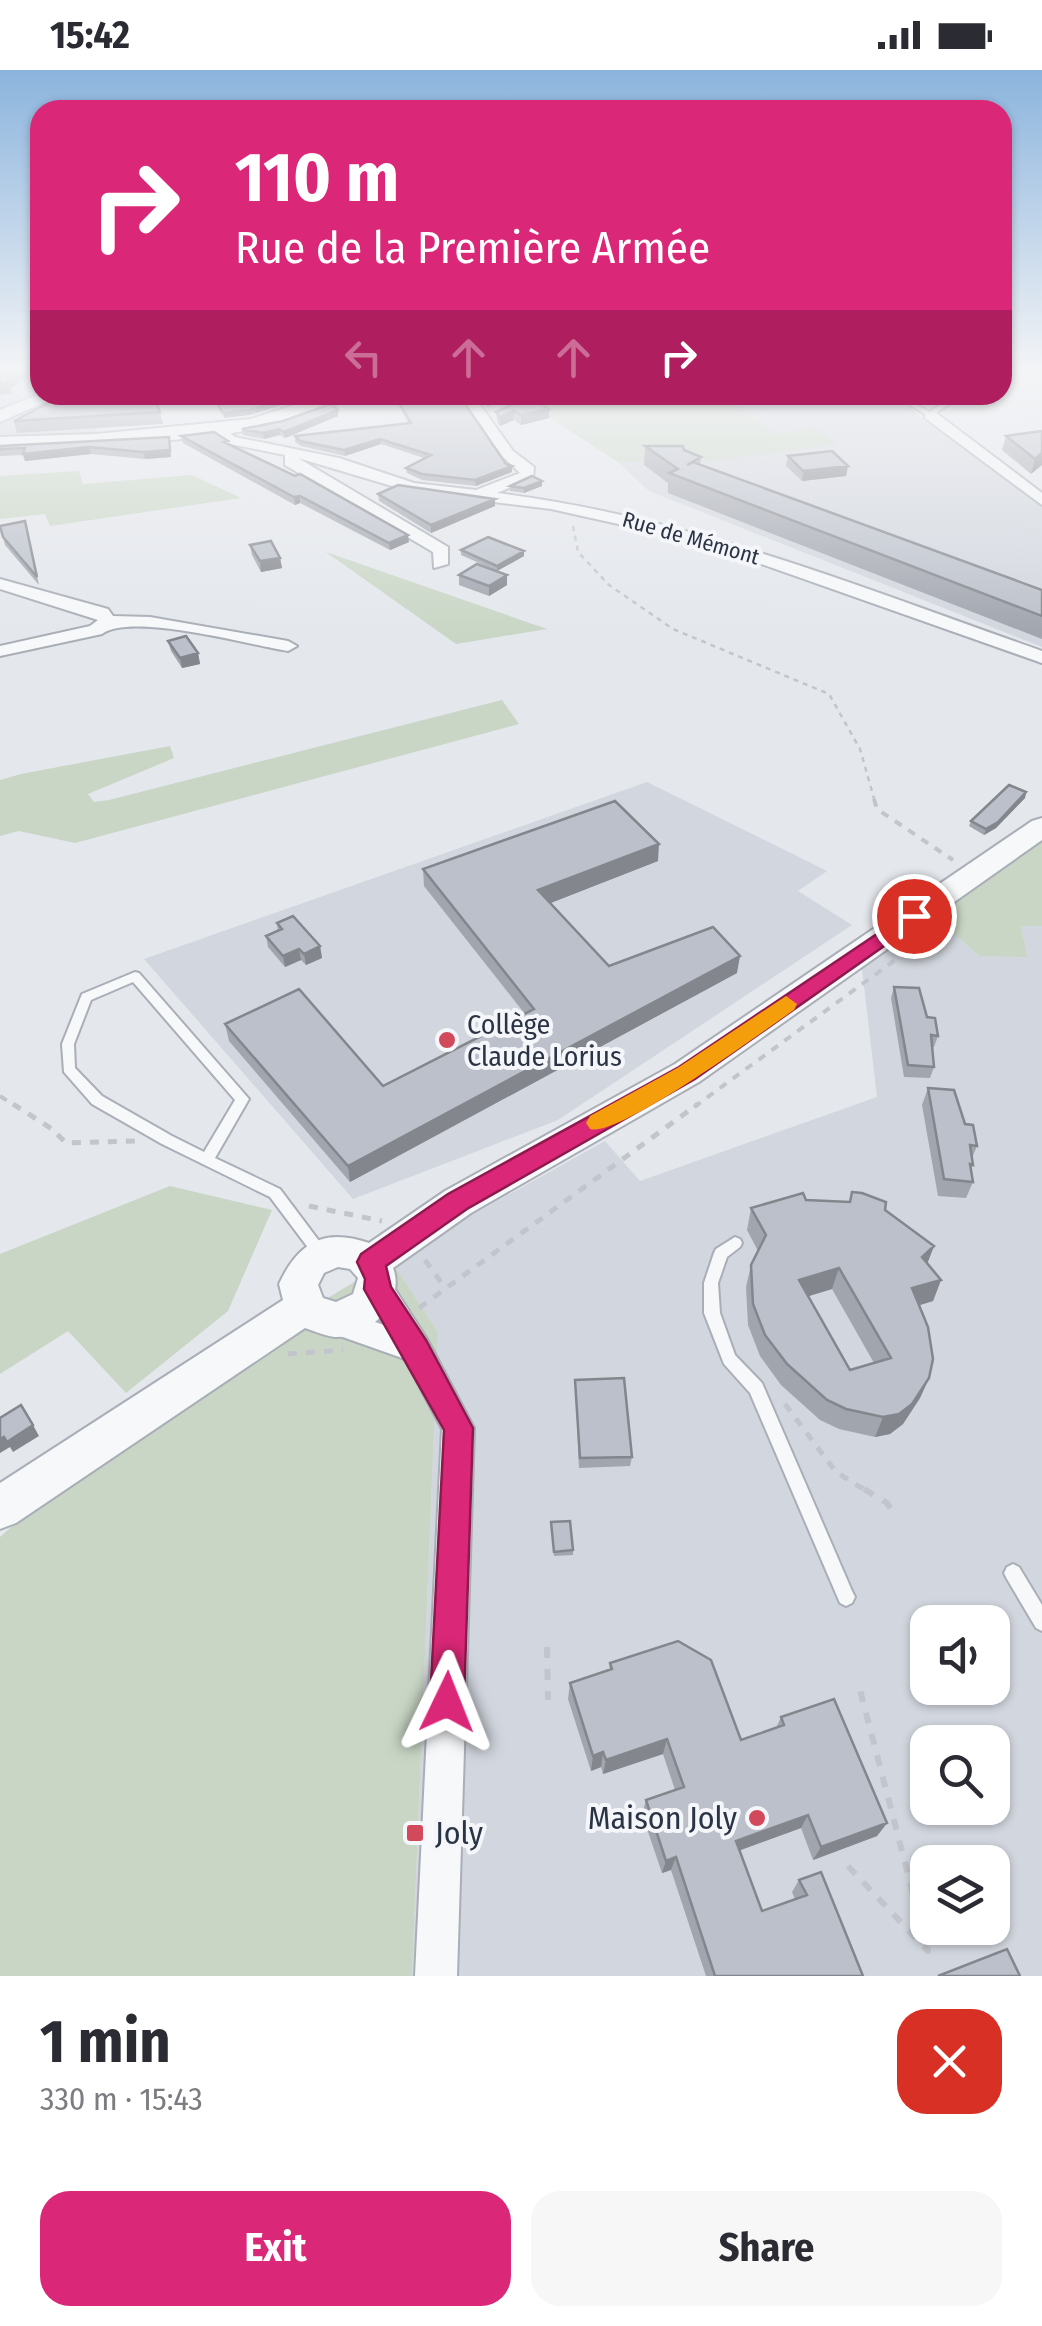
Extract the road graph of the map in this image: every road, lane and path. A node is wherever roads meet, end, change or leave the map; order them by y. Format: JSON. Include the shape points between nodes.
{"nodes":[{"id":1,"x":291,"y":456,"type":"edge"},
{"id":2,"x":306,"y":456,"type":"edge"},
{"id":3,"x":511,"y":456,"type":"edge"},
{"id":4,"x":983,"y":456,"type":"edge"},
{"id":5,"x":480,"y":494,"type":"junction"},
{"id":6,"x":1042,"y":500,"type":"edge"},
{"id":7,"x":580,"y":509,"type":"junction"},
{"id":8,"x":440,"y":564,"type":"dead end"},
{"id":9,"x":0,"y":584,"type":"edge"},
{"id":10,"x":108,"y":621,"type":"junction"},
{"id":11,"x":288,"y":646,"type":"dead end"},
{"id":12,"x":0,"y":651,"type":"edge"},
{"id":13,"x":1042,"y":657,"type":"edge"},
{"id":14,"x":1042,"y":827,"type":"edge"},
{"id":15,"x":973,"y":874,"type":"junction"},
{"id":16,"x":924,"y":924,"type":"junction"},
{"id":17,"x":0,"y":1096,"type":"edge"},
{"id":18,"x":168,"y":1140,"type":"junction"},
{"id":19,"x":208,"y":1160,"type":"junction"},
{"id":20,"x":736,"y":1243,"type":"dead end"},
{"id":21,"x":322,"y":1255,"type":"junction"},
{"id":22,"x":374,"y":1276,"type":"junction"},
{"id":23,"x":315,"y":1312,"type":"junction"},
{"id":24,"x":260,"y":1335,"type":"junction"},
{"id":25,"x":396,"y":1335,"type":"junction"},
{"id":26,"x":783,"y":1401,"type":"dead end"},
{"id":27,"x":0,"y":1508,"type":"edge"},
{"id":28,"x":892,"y":1512,"type":"dead end"},
{"id":29,"x":1013,"y":1573,"type":"dead end"},
{"id":30,"x":846,"y":1597,"type":"dead end"},
{"id":31,"x":1042,"y":1622,"type":"edge"},
{"id":32,"x":548,"y":1647,"type":"dead end"},
{"id":33,"x":860,"y":1686,"type":"dead end"},
{"id":34,"x":548,"y":1700,"type":"dead end"},
{"id":35,"x":848,"y":1866,"type":"dead end"},
{"id":36,"x":436,"y":1976,"type":"edge"}],
"edges":[{"from":1,"to":8,"type":"street","via":[[290,462],[442,550]]},
{"from":2,"to":5,"type":"street","name":"Rue de Mémont","via":[[412,487]]},
{"from":3,"to":5,"type":"street","via":[[528,475]]},
{"from":4,"to":6,"type":"street"},
{"from":5,"to":7,"type":"street","name":"Rue de Mémont"},
{"from":7,"to":13,"type":"street","name":"Rue de Mémont","via":[[704,538]]},
{"from":7,"to":15,"type":"path","via":[[572,523],[578,552],[609,585],[673,629],[828,694],[860,749],[877,809]]},
{"from":9,"to":10,"type":"street","via":[[102,613]]},
{"from":10,"to":11,"type":"street"},
{"from":10,"to":12,"type":"street","via":[[96,630]]},
{"from":14,"to":15,"type":"street"},
{"from":15,"to":16,"type":"street"},
{"from":16,"to":22,"type":"street","via":[[687,1073],[458,1202]]},
{"from":16,"to":25,"type":"path"},
{"from":17,"to":18,"type":"path","via":[[66,1142]]},
{"from":18,"to":19,"type":"lane"},
{"from":18,"to":19,"type":"lane","via":[[97,1100],[69,1069],[68,1044],[86,997],[135,976],[242,1099]]},
{"from":19,"to":21,"type":"lane","via":[[274,1193]]},
{"from":20,"to":30,"type":"lane","via":[[720,1253],[712,1313],[729,1359],[756,1388]]},
{"from":21,"to":22,"type":"street","via":[[348,1251]]},
{"from":21,"to":23,"type":"street","via":[[298,1284]]},
{"from":22,"to":23,"type":"street","via":[[373,1300],[353,1316]]},
{"from":22,"to":25,"type":"street"},
{"from":23,"to":24,"type":"street"},
{"from":23,"to":25,"type":"street"},
{"from":24,"to":25,"type":"path","via":[[284,1355],[360,1349]]},
{"from":24,"to":27,"type":"street"},
{"from":25,"to":36,"type":"street","via":[[458,1428]]},
{"from":26,"to":28,"type":"path","via":[[836,1472]]},
{"from":29,"to":31,"type":"lane"},
{"from":32,"to":34,"type":"path"},
{"from":33,"to":35,"type":"path","via":[[928,1951]]}]}
